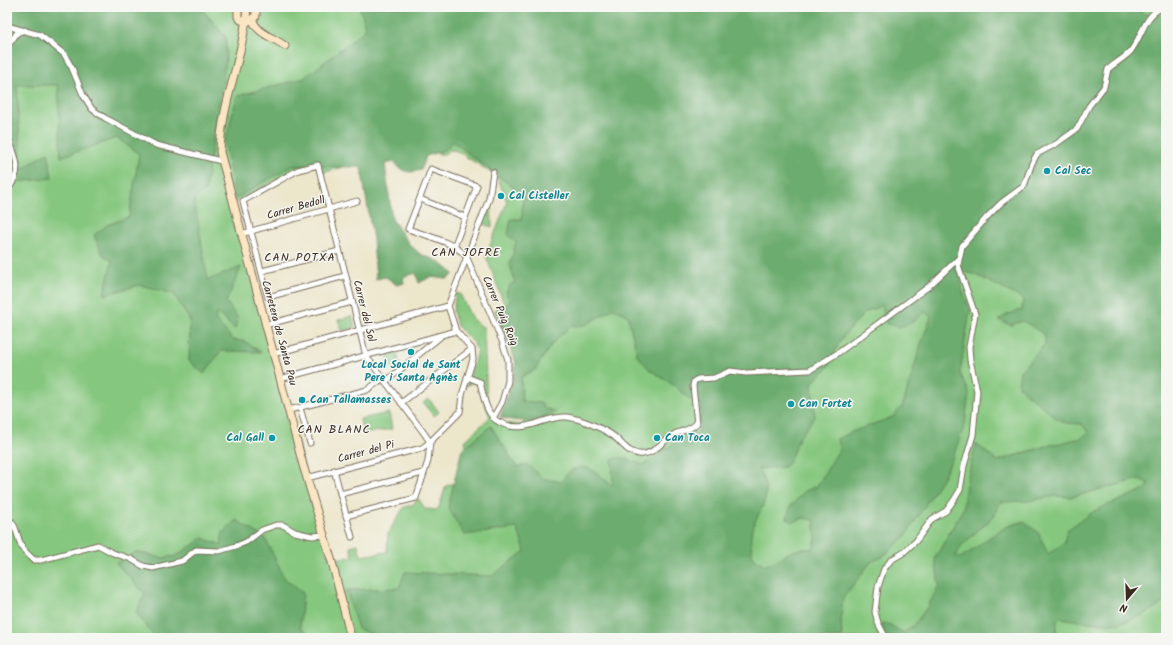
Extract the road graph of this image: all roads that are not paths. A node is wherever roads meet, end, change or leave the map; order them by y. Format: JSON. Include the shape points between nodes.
{"nodes":[{"id":1,"x":229,"y":7,"type":"edge"},
{"id":2,"x":247,"y":7,"type":"edge"},
{"id":3,"x":256,"y":7,"type":"edge"},
{"id":4,"x":1166,"y":7,"type":"edge"},
{"id":5,"x":242,"y":16,"type":"edge"},
{"id":6,"x":7,"y":26,"type":"edge"},
{"id":7,"x":24,"y":30,"type":"junction"},
{"id":8,"x":243,"y":35,"type":"junction"},
{"id":9,"x":285,"y":46,"type":"dead end"},
{"id":10,"x":7,"y":47,"type":"edge"},
{"id":11,"x":7,"y":136,"type":"edge"},
{"id":12,"x":221,"y":162,"type":"junction"},
{"id":13,"x":493,"y":172,"type":"dead end"},
{"id":14,"x":7,"y":191,"type":"edge"},
{"id":15,"x":420,"y":199,"type":"junction"},
{"id":16,"x":356,"y":201,"type":"dead end"},
{"id":17,"x":328,"y":209,"type":"junction"},
{"id":18,"x":466,"y":217,"type":"junction"},
{"id":19,"x":251,"y":231,"type":"junction"},
{"id":20,"x":241,"y":234,"type":"junction"},
{"id":21,"x":454,"y":247,"type":"junction"},
{"id":22,"x":339,"y":251,"type":"junction"},
{"id":23,"x":467,"y":258,"type":"junction"},
{"id":24,"x":959,"y":258,"type":"junction"},
{"id":25,"x":262,"y":271,"type":"junction"},
{"id":26,"x":345,"y":276,"type":"junction"},
{"id":27,"x":352,"y":302,"type":"junction"},
{"id":28,"x":448,"y":306,"type":"junction"},
{"id":29,"x":265,"y":325,"type":"junction"},
{"id":30,"x":359,"y":331,"type":"junction"},
{"id":31,"x":456,"y":331,"type":"junction"},
{"id":32,"x":440,"y":336,"type":"junction"},
{"id":33,"x":472,"y":349,"type":"junction"},
{"id":34,"x":273,"y":354,"type":"junction"},
{"id":35,"x":366,"y":356,"type":"junction"},
{"id":36,"x":467,"y":378,"type":"junction"},
{"id":37,"x":280,"y":379,"type":"junction"},
{"id":38,"x":384,"y":380,"type":"junction"},
{"id":39,"x":401,"y":403,"type":"junction"},
{"id":40,"x":300,"y":408,"type":"junction"},
{"id":41,"x":289,"y":410,"type":"junction"},
{"id":42,"x":493,"y":418,"type":"junction"},
{"id":43,"x":430,"y":442,"type":"junction"},
{"id":44,"x":310,"y":443,"type":"dead end"},
{"id":45,"x":334,"y":470,"type":"junction"},
{"id":46,"x":423,"y":473,"type":"junction"},
{"id":47,"x":307,"y":478,"type":"junction"},
{"id":48,"x":340,"y":494,"type":"junction"},
{"id":49,"x":346,"y":516,"type":"junction"},
{"id":50,"x":7,"y":517,"type":"edge"},
{"id":51,"x":325,"y":535,"type":"junction"},
{"id":52,"x":352,"y":537,"type":"dead end"},
{"id":53,"x":352,"y":638,"type":"edge"},
{"id":54,"x":886,"y":638,"type":"edge"}],
"edges":[{"from":1,"to":5,"type":"main road"},
{"from":2,"to":5,"type":"main road"},
{"from":3,"to":5,"type":"main road","via":[[257,14]]},
{"from":4,"to":24,"type":"street","via":[[1154,13],[1132,50],[1108,69],[1104,87],[1089,106],[1077,128],[1037,154],[1024,186],[1001,203],[982,222],[962,246]]},
{"from":5,"to":8,"type":"main road"},
{"from":5,"to":8,"type":"main road"},
{"from":5,"to":9,"type":"main road"},
{"from":6,"to":7,"type":"street"},
{"from":7,"to":10,"type":"street","via":[[17,33]]},
{"from":7,"to":12,"type":"street","via":[[40,35],[64,54],[83,95],[92,109],[104,118],[156,145]]},
{"from":8,"to":12,"type":"main road","name":"Carretera de Santa Pau","via":[[221,133]]},
{"from":11,"to":14,"type":"street","via":[[18,167],[14,182]]},
{"from":12,"to":20,"type":"main road","name":"Carretera de Santa Pau"},
{"from":13,"to":23,"type":"street","via":[[489,199]]},
{"from":15,"to":18,"type":"street"},
{"from":15,"to":18,"type":"street","via":[[431,169],[477,186]]},
{"from":15,"to":21,"type":"street","name":"Carrer Puig Roig","via":[[408,229]]},
{"from":16,"to":17,"type":"street","name":"Carrer Bedoll"},
{"from":17,"to":19,"type":"street","name":"Carrer Bedoll"},
{"from":17,"to":19,"type":"street","name":"Carrer del Sol","via":[[318,165],[298,170],[243,201]]},
{"from":17,"to":22,"type":"street","name":"Carrer del Sol"},
{"from":18,"to":21,"type":"street"},
{"from":19,"to":20,"type":"street","name":"Carrer Bedoll"},
{"from":19,"to":25,"type":"street"},
{"from":20,"to":29,"type":"main road","name":"Carretera de Santa Pau"},
{"from":21,"to":23,"type":"street","name":"Carrer Puig Roig"},
{"from":22,"to":25,"type":"street"},
{"from":22,"to":26,"type":"street","name":"Carrer del Sol"},
{"from":23,"to":28,"type":"street"},
{"from":23,"to":42,"type":"street","name":"Carrer Puig Roig","via":[[508,360],[508,381],[502,402]]},
{"from":24,"to":42,"type":"street","via":[[928,287],[838,353],[810,370],[746,373],[730,371],[714,378],[694,381],[697,423],[693,428],[672,435],[648,453],[629,451],[611,435],[566,417],[554,418],[531,426],[513,426],[497,422]]},
{"from":24,"to":54,"type":"street","via":[[960,273],[975,314],[969,347],[977,391],[972,440],[960,490],[954,500],[946,511],[932,519],[916,541],[891,560],[884,569],[878,587],[875,612]]},
{"from":25,"to":26,"type":"street","via":[[268,297]]},
{"from":26,"to":27,"type":"street","name":"Carrer del Sol"},
{"from":27,"to":29,"type":"street"},
{"from":27,"to":30,"type":"street","name":"Carrer del Sol"},
{"from":28,"to":30,"type":"street"},
{"from":28,"to":31,"type":"street"},
{"from":29,"to":34,"type":"main road","name":"Carretera de Santa Pau"},
{"from":30,"to":34,"type":"street"},
{"from":30,"to":35,"type":"street","name":"Carrer del Sol"},
{"from":31,"to":32,"type":"street"},
{"from":31,"to":33,"type":"street"},
{"from":32,"to":35,"type":"street"},
{"from":32,"to":38,"type":"street"},
{"from":33,"to":36,"type":"street","name":"Carrer del Pi","via":[[473,359]]},
{"from":33,"to":39,"type":"street"},
{"from":34,"to":37,"type":"main road","name":"Carretera de Santa Pau"},
{"from":35,"to":37,"type":"street"},
{"from":35,"to":38,"type":"street","name":"Carrer del Sol"},
{"from":36,"to":42,"type":"street","via":[[480,382],[487,408]]},
{"from":36,"to":43,"type":"street","name":"Carrer del Pi","via":[[460,412]]},
{"from":37,"to":41,"type":"main road","name":"Carretera de Santa Pau"},
{"from":38,"to":39,"type":"street","name":"Carrer del Sol"},
{"from":38,"to":40,"type":"street","via":[[367,390]]},
{"from":39,"to":43,"type":"street","name":"Carrer del Sol"},
{"from":40,"to":41,"type":"street"},
{"from":40,"to":44,"type":"street"},
{"from":41,"to":47,"type":"main road","name":"Carretera de Santa Pau"},
{"from":43,"to":45,"type":"street","name":"Carrer del Pi","via":[[422,448]]},
{"from":43,"to":46,"type":"street","via":[[428,461]]},
{"from":45,"to":47,"type":"street","name":"Carrer del Pi"},
{"from":45,"to":48,"type":"street"},
{"from":46,"to":48,"type":"street"},
{"from":46,"to":49,"type":"street","via":[[416,498]]},
{"from":47,"to":51,"type":"main road","name":"Carretera de Santa Pau"},
{"from":48,"to":49,"type":"street"},
{"from":49,"to":52,"type":"street"},
{"from":50,"to":51,"type":"street","via":[[12,520],[18,531],[21,545],[34,560],[98,545],[131,558],[143,566],[153,568],[182,560],[196,550],[219,551],[236,546],[262,530],[276,525],[283,525],[312,536]]},
{"from":51,"to":53,"type":"main road","name":"Carretera de Santa Pau"}]}
